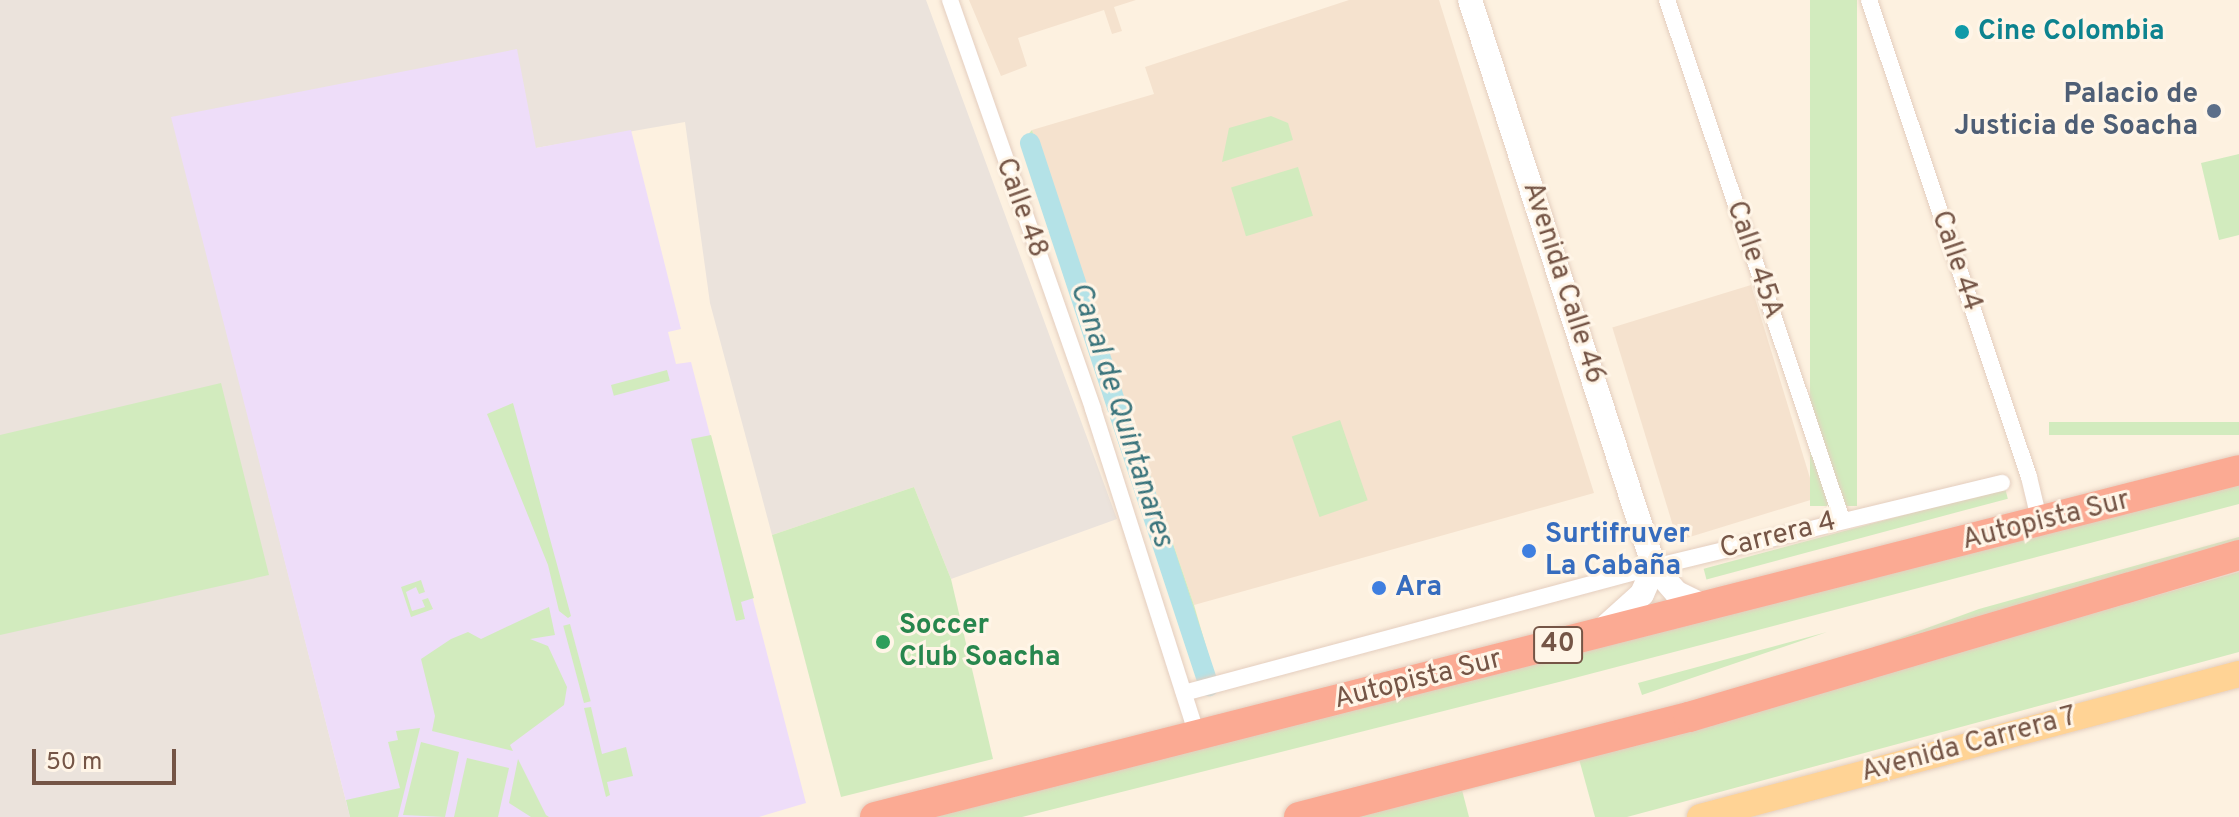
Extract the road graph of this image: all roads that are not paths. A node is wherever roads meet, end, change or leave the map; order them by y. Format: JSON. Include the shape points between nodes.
{"nodes":[{"id":1,"x":950,"y":0,"type":"edge"},
{"id":2,"x":1470,"y":0,"type":"edge"},
{"id":3,"x":1667,"y":0,"type":"edge"},
{"id":4,"x":1869,"y":0,"type":"edge"},
{"id":5,"x":2239,"y":470,"type":"edge"},
{"id":6,"x":2002,"y":483,"type":"dead end"},
{"id":7,"x":1842,"y":520,"type":"junction"},
{"id":8,"x":2040,"y":523,"type":"junction"},
{"id":9,"x":2239,"y":555,"type":"edge"},
{"id":10,"x":1654,"y":567,"type":"junction"},
{"id":11,"x":1706,"y":607,"type":"junction"},
{"id":12,"x":1593,"y":637,"type":"junction"},
{"id":13,"x":2239,"y":674,"type":"edge"},
{"id":14,"x":1184,"y":693,"type":"junction"},
{"id":15,"x":1197,"y":734,"type":"junction"},
{"id":16,"x":875,"y":817,"type":"edge"},
{"id":17,"x":1299,"y":817,"type":"edge"},
{"id":18,"x":1700,"y":817,"type":"edge"}],
"edges":[{"from":1,"to":14,"type":"street","name":"Calle 48","via":[[1093,409]]},
{"from":2,"to":10,"type":"main road","name":"Avenida Calle 46"},
{"from":3,"to":7,"type":"street","name":"Calle 45A"},
{"from":4,"to":8,"type":"street","name":"Calle 44","via":[[2027,469]]},
{"from":5,"to":8,"type":"highway","name":"Autopista Sur","number":"40"},
{"from":6,"to":7,"type":"street","name":"Carrera 4"},
{"from":7,"to":10,"type":"street","name":"Carrera 4"},
{"from":8,"to":11,"type":"highway","name":"Autopista Sur","number":"40"},
{"from":9,"to":17,"type":"highway","via":[[1689,717]]},
{"from":10,"to":11,"type":"main road","via":[[1677,593]]},
{"from":10,"to":12,"type":"main road","via":[[1642,594]]},
{"from":10,"to":14,"type":"street","name":"Carrera 4"},
{"from":11,"to":12,"type":"highway","name":"Autopista Sur","number":"40"},
{"from":12,"to":15,"type":"highway","name":"Autopista Sur","number":"40"},
{"from":13,"to":18,"type":"main road","name":"Avenida Carrera 7"},
{"from":14,"to":15,"type":"street","name":"Calle 48"},
{"from":15,"to":16,"type":"highway","name":"Autopista Sur","number":"40"}]}
